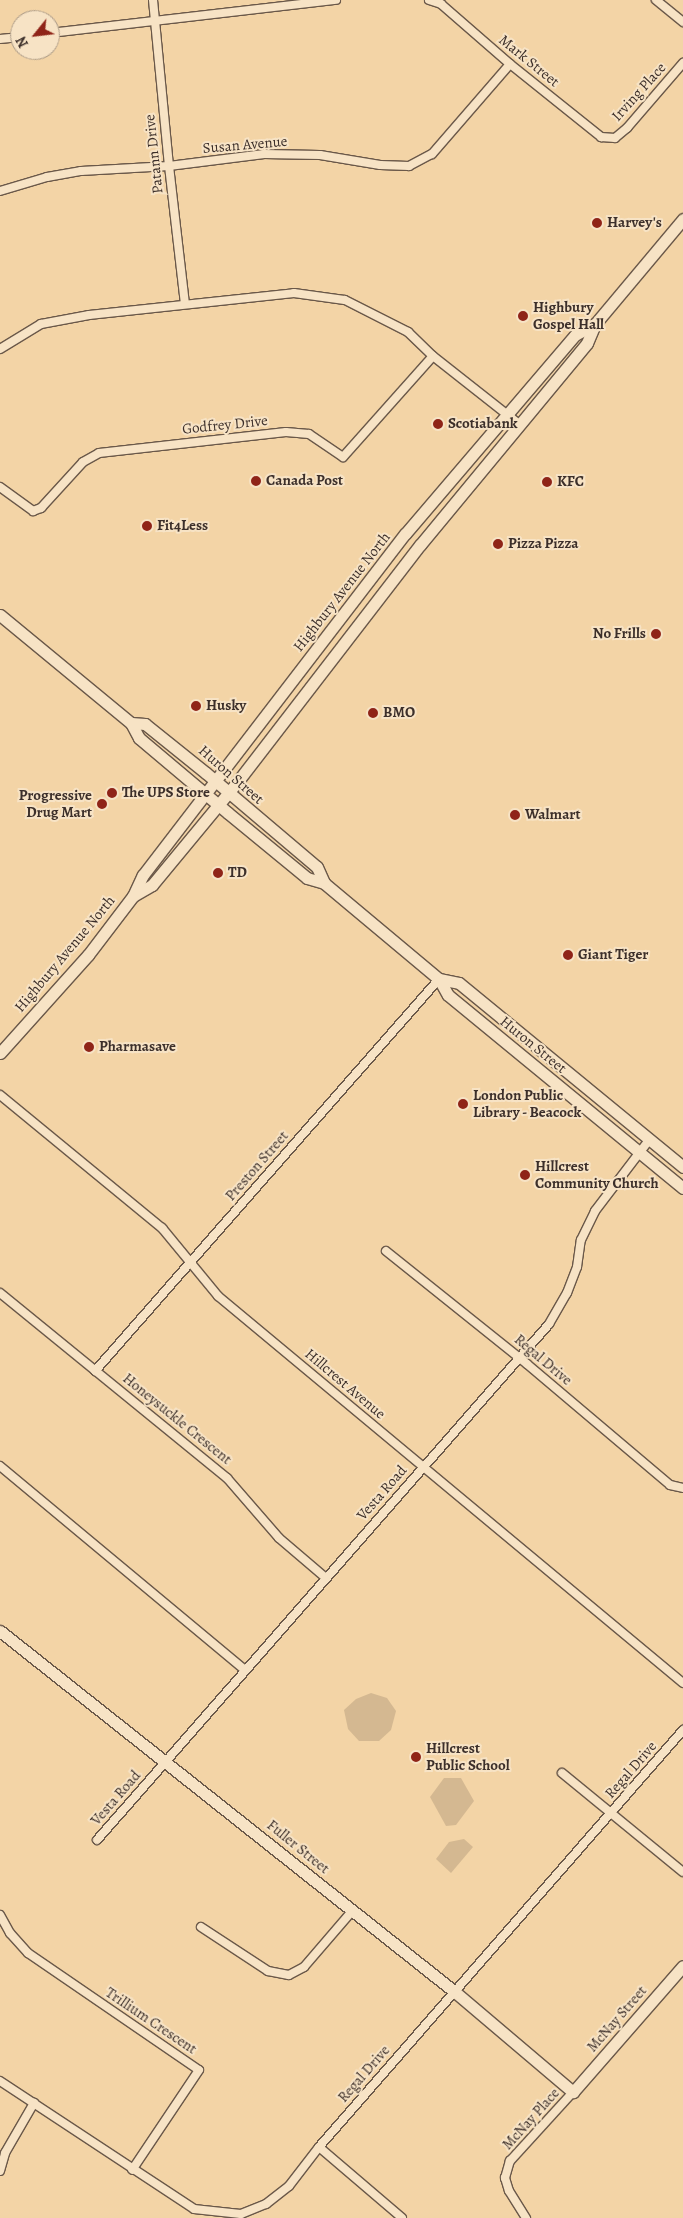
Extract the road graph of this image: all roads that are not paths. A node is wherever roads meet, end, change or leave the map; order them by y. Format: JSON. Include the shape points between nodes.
{"nodes":[{"id":1,"x":153,"y":0,"type":"edge"},
{"id":2,"x":336,"y":0,"type":"edge"},
{"id":3,"x":429,"y":0,"type":"edge"},
{"id":4,"x":656,"y":0,"type":"edge"},
{"id":5,"x":156,"y":21,"type":"junction"},
{"id":6,"x":683,"y":22,"type":"edge"},
{"id":7,"x":60,"y":32,"type":"edge"},
{"id":8,"x":683,"y":63,"type":"edge"},
{"id":9,"x":510,"y":64,"type":"junction"},
{"id":10,"x":615,"y":138,"type":"joint"},
{"id":11,"x":169,"y":166,"type":"junction"},
{"id":12,"x":0,"y":191,"type":"edge"},
{"id":13,"x":683,"y":219,"type":"edge"},
{"id":14,"x":185,"y":304,"type":"junction"},
{"id":15,"x":595,"y":324,"type":"junction"},
{"id":16,"x":0,"y":350,"type":"edge"},
{"id":17,"x":433,"y":356,"type":"junction"},
{"id":18,"x":508,"y":415,"type":"junction"},
{"id":19,"x":520,"y":424,"type":"junction"},
{"id":20,"x":0,"y":487,"type":"edge"},
{"id":21,"x":0,"y":615,"type":"edge"},
{"id":22,"x":131,"y":722,"type":"junction"},
{"id":23,"x":215,"y":781,"type":"junction"},
{"id":24,"x":228,"y":793,"type":"junction"},
{"id":25,"x":206,"y":795,"type":"junction"},
{"id":26,"x":217,"y":804,"type":"junction"},
{"id":27,"x":324,"y":883,"type":"junction"},
{"id":28,"x":133,"y":896,"type":"junction"},
{"id":29,"x":439,"y":979,"type":"junction"},
{"id":30,"x":0,"y":1053,"type":"edge"},
{"id":31,"x":0,"y":1095,"type":"edge"},
{"id":32,"x":650,"y":1140,"type":"junction"},
{"id":33,"x":640,"y":1153,"type":"junction"},
{"id":34,"x":683,"y":1167,"type":"edge"},
{"id":35,"x":683,"y":1188,"type":"edge"},
{"id":36,"x":386,"y":1251,"type":"dead end"},
{"id":37,"x":190,"y":1263,"type":"junction"},
{"id":38,"x":0,"y":1293,"type":"edge"},
{"id":39,"x":518,"y":1357,"type":"junction"},
{"id":40,"x":96,"y":1370,"type":"junction"},
{"id":41,"x":0,"y":1466,"type":"edge"},
{"id":42,"x":423,"y":1467,"type":"junction"},
{"id":43,"x":683,"y":1488,"type":"edge"},
{"id":44,"x":326,"y":1578,"type":"junction"},
{"id":45,"x":0,"y":1631,"type":"edge"},
{"id":46,"x":245,"y":1670,"type":"junction"},
{"id":47,"x":683,"y":1683,"type":"edge"},
{"id":48,"x":683,"y":1730,"type":"edge"},
{"id":49,"x":166,"y":1761,"type":"junction"},
{"id":50,"x":562,"y":1774,"type":"dead end"},
{"id":51,"x":611,"y":1814,"type":"junction"},
{"id":52,"x":97,"y":1840,"type":"dead end"},
{"id":53,"x":683,"y":1872,"type":"edge"},
{"id":54,"x":353,"y":1910,"type":"junction"},
{"id":55,"x":0,"y":1915,"type":"edge"},
{"id":56,"x":201,"y":1927,"type":"dead end"},
{"id":57,"x":683,"y":1966,"type":"edge"},
{"id":58,"x":455,"y":1992,"type":"junction"},
{"id":59,"x":0,"y":2081,"type":"edge"},
{"id":60,"x":573,"y":2092,"type":"junction"},
{"id":61,"x":34,"y":2103,"type":"junction"},
{"id":62,"x":318,"y":2147,"type":"junction"},
{"id":63,"x":132,"y":2170,"type":"junction"},
{"id":64,"x":0,"y":2171,"type":"edge"},
{"id":65,"x":402,"y":2218,"type":"edge"},
{"id":66,"x":526,"y":2218,"type":"edge"}],
"edges":[{"from":1,"to":5,"type":"street","name":"Patann Drive"},
{"from":2,"to":5,"type":"street"},
{"from":3,"to":9,"type":"street","name":"Mark Street","via":[[441,4]]},
{"from":4,"to":6,"type":"street"},
{"from":5,"to":7,"type":"street"},
{"from":5,"to":11,"type":"street","name":"Patann Drive"},
{"from":8,"to":10,"type":"street","name":"Irving Place"},
{"from":9,"to":10,"type":"street","name":"Mark Street","via":[[601,137]]},
{"from":9,"to":11,"type":"street","name":"Susan Avenue","via":[[432,154],[409,166],[380,165],[320,155],[264,154]]},
{"from":11,"to":12,"type":"street","name":"Susan Avenue","via":[[82,171]]},
{"from":11,"to":14,"type":"street","name":"Patann Drive"},
{"from":13,"to":15,"type":"main road","name":"Highbury Avenue North"},
{"from":14,"to":16,"type":"street","via":[[41,324]]},
{"from":14,"to":17,"type":"street","via":[[294,293],[344,300],[408,332]]},
{"from":15,"to":18,"type":"main road","name":"Highbury Avenue North","via":[[575,335]]},
{"from":15,"to":19,"type":"main road","name":"Highbury Avenue North","via":[[587,343]]},
{"from":17,"to":18,"type":"street"},
{"from":17,"to":20,"type":"street","name":"Godfrey Drive","via":[[342,457],[309,434],[286,432],[99,453],[82,462],[41,508],[33,511]]},
{"from":18,"to":19,"type":"street"},
{"from":18,"to":23,"type":"main road","name":"Highbury Avenue North","via":[[406,534]]},
{"from":19,"to":24,"type":"main road","name":"Highbury Avenue North","via":[[420,545]]},
{"from":21,"to":22,"type":"main road","name":"Huron Street"},
{"from":22,"to":23,"type":"main road","name":"Huron Street","via":[[146,724]]},
{"from":22,"to":25,"type":"main road","name":"Huron Street","via":[[139,738]]},
{"from":23,"to":24,"type":"main road","name":"Huron Street"},
{"from":23,"to":25,"type":"main road","name":"Highbury Avenue North"},
{"from":24,"to":26,"type":"main road","name":"Highbury Avenue North"},
{"from":24,"to":27,"type":"main road","name":"Huron Street","via":[[317,867]]},
{"from":25,"to":26,"type":"main road","name":"Huron Street"},
{"from":25,"to":28,"type":"main road","name":"Highbury Avenue North","via":[[143,875]]},
{"from":26,"to":27,"type":"main road","name":"Huron Street","via":[[307,878]]},
{"from":26,"to":28,"type":"main road","name":"Highbury Avenue North","via":[[152,885]]},
{"from":27,"to":29,"type":"main road","name":"Huron Street"},
{"from":28,"to":30,"type":"main road","name":"Highbury Avenue North","via":[[88,955]]},
{"from":29,"to":32,"type":"main road","name":"Huron Street","via":[[459,983]]},
{"from":29,"to":33,"type":"main road","name":"Huron Street","via":[[448,996]]},
{"from":29,"to":37,"type":"street","name":"Preston Street"},
{"from":31,"to":37,"type":"street","name":"Hillcrest Avenue","via":[[162,1228]]},
{"from":32,"to":33,"type":"street","name":"Vesta Road"},
{"from":32,"to":34,"type":"main road","name":"Huron Street"},
{"from":33,"to":35,"type":"main road","name":"Huron Street"},
{"from":33,"to":39,"type":"street","name":"Vesta Road","via":[[595,1210],[581,1240],[577,1268],[567,1293],[553,1316]]},
{"from":36,"to":39,"type":"street","name":"Regal Drive"},
{"from":37,"to":40,"type":"street","name":"Preston Street"},
{"from":37,"to":42,"type":"street","name":"Hillcrest Avenue","via":[[218,1296]]},
{"from":38,"to":40,"type":"street","name":"Honeysuckle Crescent"},
{"from":39,"to":42,"type":"street","name":"Vesta Road"},
{"from":39,"to":43,"type":"street","name":"Regal Drive","via":[[670,1485]]},
{"from":40,"to":44,"type":"street","name":"Honeysuckle Crescent","via":[[227,1478],[279,1538]]},
{"from":41,"to":46,"type":"street"},
{"from":42,"to":44,"type":"street","name":"Vesta Road"},
{"from":42,"to":47,"type":"street","name":"Hillcrest Avenue"},
{"from":44,"to":46,"type":"street","name":"Vesta Road"},
{"from":45,"to":49,"type":"main road","name":"Fuller Street"},
{"from":46,"to":49,"type":"street","name":"Vesta Road"},
{"from":48,"to":51,"type":"street","name":"Regal Drive"},
{"from":49,"to":52,"type":"street","name":"Vesta Road"},
{"from":49,"to":54,"type":"main road","name":"Fuller Street"},
{"from":50,"to":51,"type":"street"},
{"from":51,"to":53,"type":"street"},
{"from":51,"to":58,"type":"street","name":"Regal Drive"},
{"from":54,"to":56,"type":"street","via":[[304,1966],[290,1975],[268,1971]]},
{"from":54,"to":58,"type":"main road","name":"Fuller Street"},
{"from":55,"to":63,"type":"street","name":"Trillium Crescent","via":[[10,1933],[28,1953],[199,2070]]},
{"from":57,"to":60,"type":"main road","name":"McNay Street"},
{"from":58,"to":60,"type":"main road","name":"Fuller Street"},
{"from":58,"to":62,"type":"street","name":"Regal Drive"},
{"from":59,"to":61,"type":"street","name":"Regal Drive"},
{"from":60,"to":66,"type":"street","name":"McNay Place","via":[[510,2161],[505,2178],[509,2191]]},
{"from":61,"to":63,"type":"street","name":"Regal Drive"},
{"from":61,"to":64,"type":"street","via":[[5,2153]]},
{"from":62,"to":63,"type":"street","name":"Regal Drive","via":[[289,2186],[266,2204],[241,2214],[194,2209]]},
{"from":62,"to":65,"type":"street"}]}
